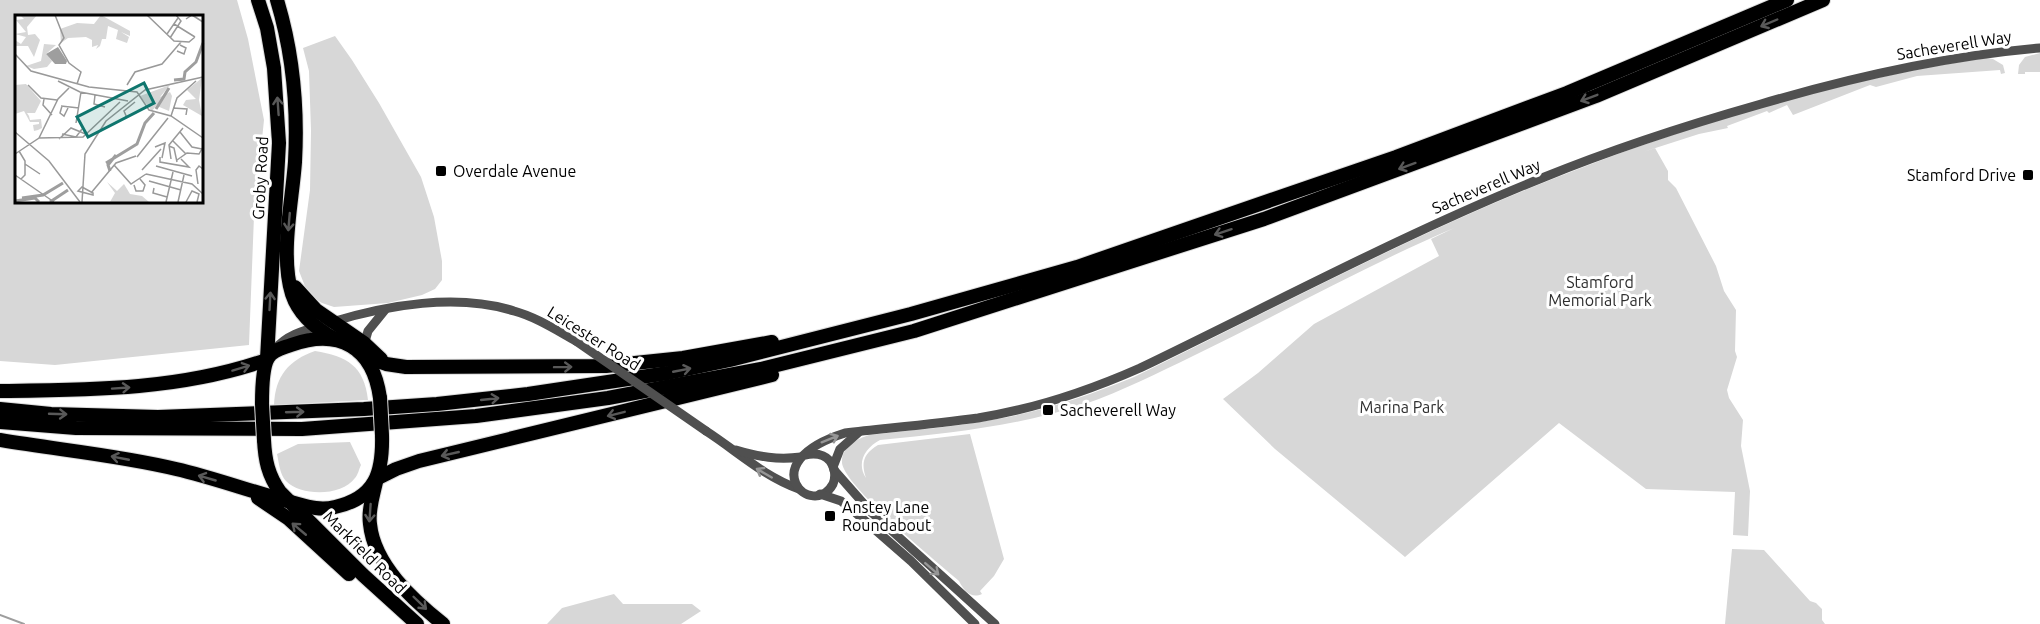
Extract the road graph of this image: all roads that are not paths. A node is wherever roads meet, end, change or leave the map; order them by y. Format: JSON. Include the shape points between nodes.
{"nodes":[{"id":1,"x":258,"y":0,"type":"edge"},
{"id":2,"x":277,"y":0,"type":"edge"},
{"id":3,"x":1787,"y":0,"type":"edge"},
{"id":4,"x":1823,"y":0,"type":"edge"},
{"id":5,"x":2040,"y":48,"type":"edge"},
{"id":6,"x":290,"y":281,"type":"junction"},
{"id":7,"x":386,"y":310,"type":"junction"},
{"id":8,"x":332,"y":322,"type":"junction"},
{"id":9,"x":316,"y":328,"type":"junction"},
{"id":10,"x":914,"y":331,"type":"junction"},
{"id":11,"x":831,"y":335,"type":"junction"},
{"id":12,"x":335,"y":339,"type":"junction"},
{"id":13,"x":363,"y":351,"type":"junction"},
{"id":14,"x":268,"y":357,"type":"junction"},
{"id":15,"x":0,"y":391,"type":"edge"},
{"id":16,"x":0,"y":409,"type":"edge"},
{"id":17,"x":0,"y":422,"type":"edge"},
{"id":18,"x":860,"y":431,"type":"junction"},
{"id":19,"x":0,"y":440,"type":"edge"},
{"id":20,"x":734,"y":449,"type":"junction"},
{"id":21,"x":803,"y":456,"type":"junction"},
{"id":22,"x":834,"y":469,"type":"junction"},
{"id":23,"x":377,"y":479,"type":"junction"},
{"id":24,"x":238,"y":487,"type":"junction"},
{"id":25,"x":799,"y":489,"type":"junction"},
{"id":26,"x":820,"y":494,"type":"junction"},
{"id":27,"x":292,"y":502,"type":"junction"},
{"id":28,"x":405,"y":624,"type":"edge"},
{"id":29,"x":417,"y":624,"type":"edge"},
{"id":30,"x":443,"y":624,"type":"edge"},
{"id":31,"x":975,"y":624,"type":"edge"},
{"id":32,"x":995,"y":624,"type":"edge"}],
"edges":[{"from":14,"to":1,"type":"highway","name":"Groby Road","one_way":true,"via":[[279,143],[274,68]]},
{"from":2,"to":6,"type":"highway","name":"Groby Road","one_way":true,"via":[[295,92],[296,136],[288,237]]},
{"from":3,"to":11,"type":"highway","via":[[1567,93],[1396,157],[1077,267]]},
{"from":4,"to":10,"type":"highway","one_way":true,"via":[[1596,96],[1264,219]]},
{"from":5,"to":18,"type":"street","name":"Sacheverell Way","via":[[1977,54],[1891,70],[1674,130],[1542,178],[1438,223],[1102,385],[989,416]]},
{"from":6,"to":8,"type":"highway","via":[[304,299]]},
{"from":6,"to":9,"type":"highway","name":"Groby Road","via":[[296,303]]},
{"from":7,"to":8,"type":"street","name":"Leicester Road"},
{"from":7,"to":13,"type":"street","via":[[365,336]]},
{"from":7,"to":20,"type":"street","name":"Leicester Road","bridge":true,"via":[[437,302],[489,306],[536,319],[576,341]]},
{"from":8,"to":9,"type":"street","name":"Leicester Road"},
{"from":8,"to":13,"type":"highway"},
{"from":9,"to":12,"type":"highway","name":"Groby Road"},
{"from":9,"to":14,"type":"street","name":"Leicester Road","via":[[285,339]]},
{"from":10,"to":17,"type":"highway","via":[[684,385],[476,416],[302,429],[76,428]]},
{"from":10,"to":23,"type":"highway","one_way":true,"via":[[849,355],[739,385],[419,461]]},
{"from":13,"to":11,"type":"highway","one_way":true,"via":[[386,364],[406,367],[606,366]]},
{"from":16,"to":11,"type":"highway","one_way":true,"via":[[158,417],[437,404],[668,373]]},
{"from":12,"to":13,"type":"highway"},
{"from":12,"to":14,"type":"highway","via":[[307,340]]},
{"from":13,"to":23,"type":"highway","bridge":true,"via":[[374,370],[380,398],[382,462]]},
{"from":15,"to":14,"type":"highway","one_way":true,"via":[[65,391],[182,382],[216,376]]},
{"from":14,"to":27,"type":"highway","bridge":true,"via":[[262,404],[267,469],[280,492]]},
{"from":21,"to":18,"type":"street","name":"Sacheverell Way","one_way":true,"via":[[829,438]]},
{"from":18,"to":22,"type":"street","via":[[840,449]]},
{"from":24,"to":19,"type":"highway","one_way":true,"via":[[177,469]]},
{"from":20,"to":21,"type":"street","name":"Leicester Road","via":[[773,459]]},
{"from":25,"to":20,"type":"street","name":"Leicester Road","one_way":true,"via":[[757,469]]},
{"from":21,"to":22,"type":"street","via":[[820,454]]},
{"from":21,"to":25,"type":"street","via":[[794,466],[793,474]]},
{"from":22,"to":26,"type":"street","via":[[832,484]]},
{"from":22,"to":32,"type":"street","one_way":true,"via":[[871,512]]},
{"from":23,"to":27,"type":"highway","via":[[351,502],[335,507],[307,507]]},
{"from":23,"to":30,"type":"highway","name":"Markfield Road","one_way":true,"via":[[369,516],[375,546],[407,590]]},
{"from":24,"to":27,"type":"highway"},
{"from":28,"to":24,"type":"highway","one_way":true,"via":[[288,519]]},
{"from":25,"to":26,"type":"street"},
{"from":26,"to":31,"type":"street","via":[[840,501],[856,513]]},
{"from":27,"to":29,"type":"highway","name":"Markfield Road"}]}
